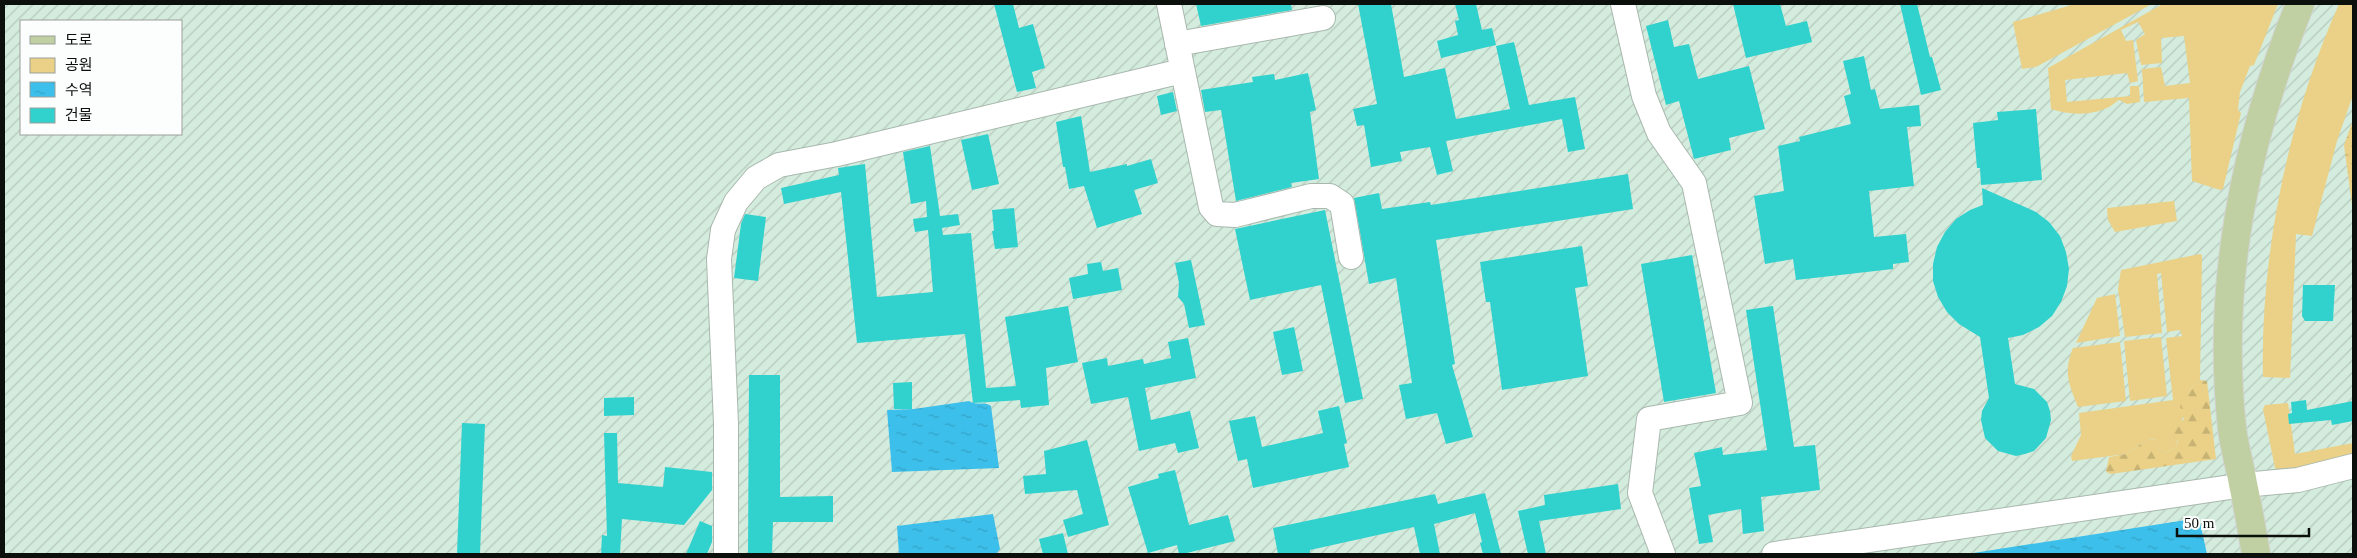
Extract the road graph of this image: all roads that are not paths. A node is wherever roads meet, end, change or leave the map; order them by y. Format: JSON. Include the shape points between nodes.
{"nodes":[{"id":1,"x":1169,"y":4,"type":"edge"},
{"id":2,"x":1623,"y":4,"type":"edge"},
{"id":3,"x":2300,"y":4,"type":"edge"},
{"id":4,"x":1323,"y":18,"type":"dead end"},
{"id":5,"x":1177,"y":44,"type":"junction"},
{"id":6,"x":1182,"y":71,"type":"junction"},
{"id":7,"x":1351,"y":258,"type":"dead end"},
{"id":8,"x":2353,"y":466,"type":"edge"},
{"id":9,"x":2244,"y":486,"type":"junction"},
{"id":10,"x":726,"y":554,"type":"edge"},
{"id":11,"x":1663,"y":554,"type":"edge"},
{"id":12,"x":1774,"y":554,"type":"edge"},
{"id":13,"x":2256,"y":554,"type":"edge"}],
"edges":[{"from":1,"to":5,"type":"street"},
{"from":2,"to":11,"type":"street","via":[[1651,114],[1659,133],[1694,183],[1740,403],[1649,419],[1640,493]]},
{"from":3,"to":9,"type":"main road","via":[[2256,131],[2242,190],[2230,273],[2228,341],[2232,429]]},
{"from":4,"to":5,"type":"street"},
{"from":5,"to":6,"type":"street"},
{"from":6,"to":7,"type":"street","via":[[1211,207],[1217,214],[1235,215],[1311,196],[1330,196],[1342,204]]},
{"from":6,"to":10,"type":"street","via":[[779,165],[756,178],[736,202],[723,230],[719,259],[726,424]]},
{"from":8,"to":9,"type":"street","via":[[2298,480]]},
{"from":9,"to":12,"type":"street"},
{"from":9,"to":13,"type":"main road"}]}
